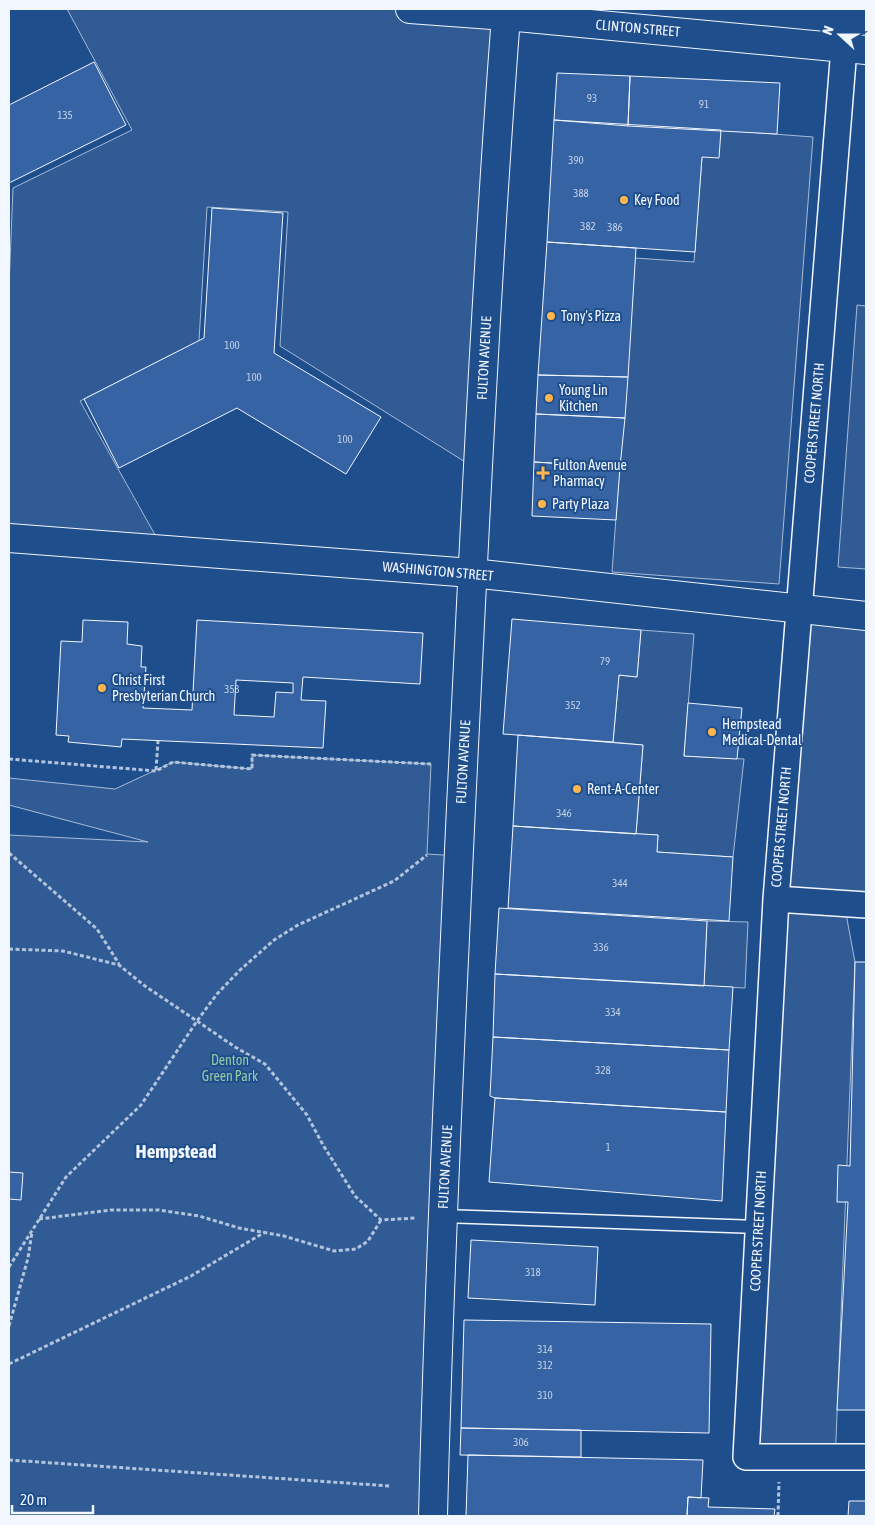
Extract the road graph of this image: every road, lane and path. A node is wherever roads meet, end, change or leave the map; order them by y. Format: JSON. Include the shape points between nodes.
{"nodes":[{"id":1,"x":410,"y":9,"type":"edge"},
{"id":2,"x":507,"y":12,"type":"edge"},
{"id":3,"x":855,"y":49,"type":"edge"},
{"id":4,"x":9,"y":538,"type":"edge"},
{"id":5,"x":472,"y":573,"type":"junction"},
{"id":6,"x":799,"y":608,"type":"junction"},
{"id":7,"x":866,"y":616,"type":"edge"},
{"id":8,"x":158,"y":741,"type":"dead end"},
{"id":9,"x":9,"y":759,"type":"edge"},
{"id":10,"x":431,"y":764,"type":"dead end"},
{"id":11,"x":156,"y":771,"type":"junction"},
{"id":12,"x":9,"y":853,"type":"edge"},
{"id":13,"x":427,"y":855,"type":"dead end"},
{"id":14,"x":776,"y":898,"type":"junction"},
{"id":15,"x":866,"y":905,"type":"edge"},
{"id":16,"x":9,"y":949,"type":"edge"},
{"id":17,"x":120,"y":965,"type":"junction"},
{"id":18,"x":197,"y":1021,"type":"junction"},
{"id":19,"x":442,"y":1216,"type":"junction"},
{"id":20,"x":39,"y":1219,"type":"junction"},
{"id":21,"x":381,"y":1220,"type":"junction"},
{"id":22,"x":758,"y":1227,"type":"junction"},
{"id":23,"x":32,"y":1230,"type":"junction"},
{"id":24,"x":265,"y":1232,"type":"junction"},
{"id":25,"x":9,"y":1267,"type":"edge"},
{"id":26,"x":9,"y":1326,"type":"edge"},
{"id":27,"x":9,"y":1364,"type":"edge"},
{"id":28,"x":780,"y":1457,"type":"junction"},
{"id":29,"x":866,"y":1457,"type":"edge"},
{"id":30,"x":9,"y":1460,"type":"edge"},
{"id":31,"x":390,"y":1486,"type":"dead end"},
{"id":32,"x":433,"y":1516,"type":"edge"},
{"id":33,"x":778,"y":1516,"type":"edge"}],
"edges":[{"from":1,"to":2,"type":"main road","name":"CLINTON STREET"},
{"from":2,"to":3,"type":"main road","name":"CLINTON STREET"},
{"from":2,"to":5,"type":"main road","name":"FULTON AVENUE"},
{"from":3,"to":6,"type":"street","name":"COOPER STREET NORTH"},
{"from":4,"to":5,"type":"main road","name":"WASHINGTON STREET"},
{"from":5,"to":6,"type":"main road","name":"WASHINGTON STREET"},
{"from":5,"to":19,"type":"main road","name":"FULTON AVENUE"},
{"from":6,"to":7,"type":"main road","name":"WASHINGTON STREET"},
{"from":6,"to":14,"type":"street","name":"COOPER STREET NORTH"},
{"from":8,"to":11,"type":"path"},
{"from":9,"to":11,"type":"path"},
{"from":10,"to":11,"type":"path","via":[[252,755],[252,769],[173,762]]},
{"from":12,"to":17,"type":"path","via":[[97,929]]},
{"from":13,"to":18,"type":"path","via":[[394,882],[298,925],[274,940],[217,994]]},
{"from":14,"to":15,"type":"street"},
{"from":14,"to":22,"type":"street","name":"COOPER STREET NORTH"},
{"from":16,"to":17,"type":"path","via":[[63,951]]},
{"from":17,"to":18,"type":"path"},
{"from":18,"to":20,"type":"path","via":[[141,1105],[66,1177]]},
{"from":18,"to":21,"type":"path","via":[[265,1064],[307,1115],[354,1196]]},
{"from":19,"to":21,"type":"path"},
{"from":19,"to":22,"type":"lane"},
{"from":19,"to":32,"type":"main road","name":"FULTON AVENUE"},
{"from":20,"to":23,"type":"path"},
{"from":20,"to":24,"type":"path","via":[[111,1210],[159,1210]]},
{"from":21,"to":24,"type":"path","via":[[368,1241],[356,1249],[334,1251]]},
{"from":22,"to":28,"type":"street","name":"COOPER STREET NORTH","via":[[746,1457]]},
{"from":23,"to":25,"type":"path"},
{"from":23,"to":26,"type":"path","via":[[28,1258]]},
{"from":24,"to":27,"type":"path","via":[[182,1280]]},
{"from":28,"to":29,"type":"street"},
{"from":28,"to":33,"type":"path"},
{"from":30,"to":31,"type":"path"}]}
